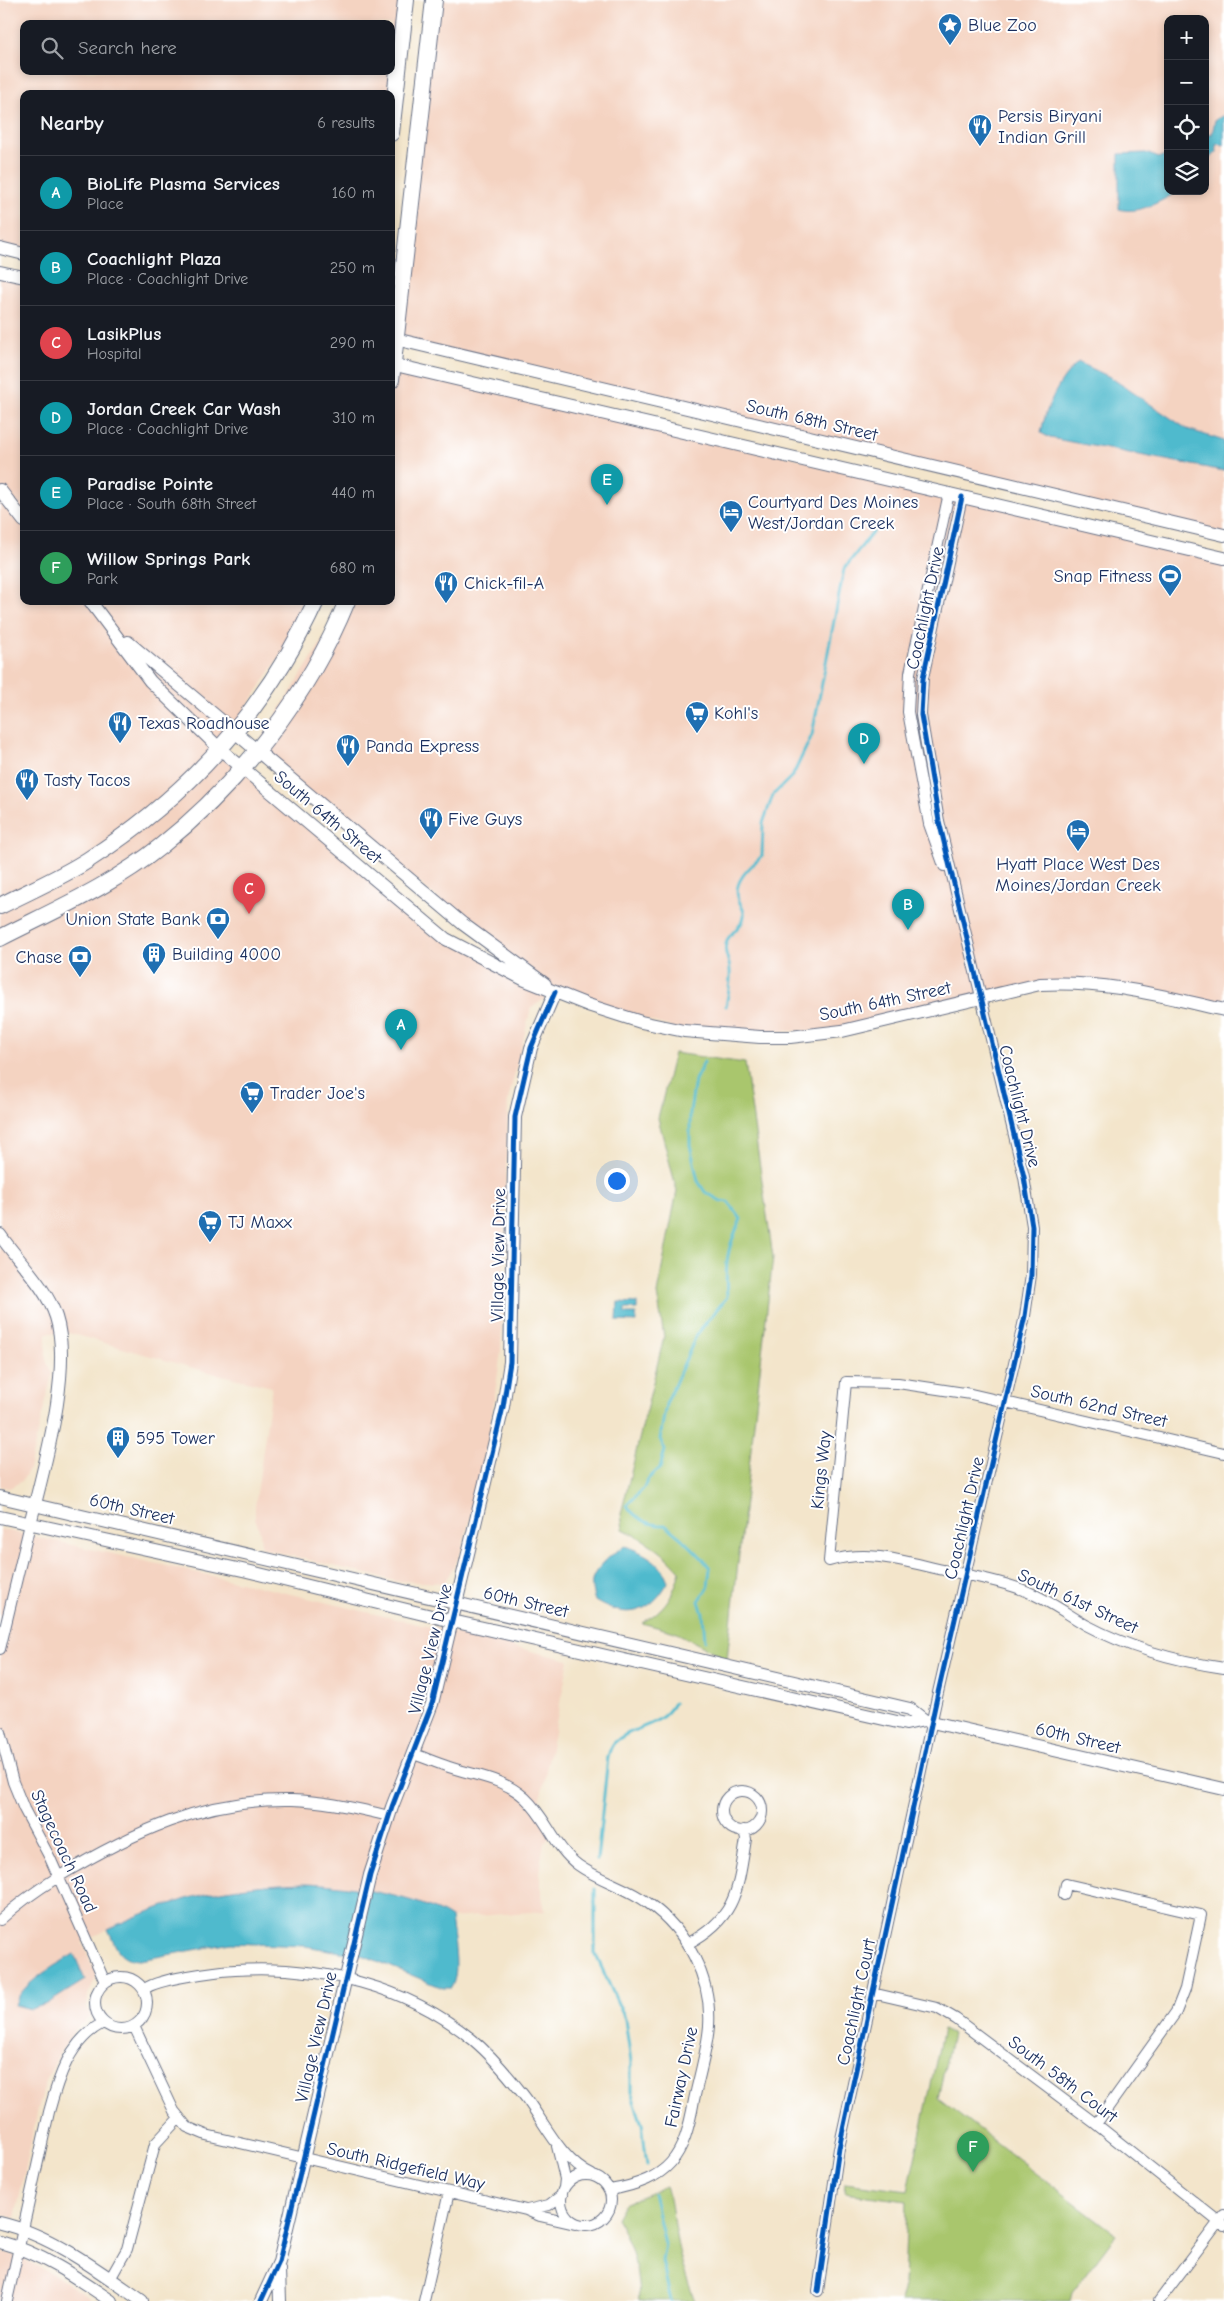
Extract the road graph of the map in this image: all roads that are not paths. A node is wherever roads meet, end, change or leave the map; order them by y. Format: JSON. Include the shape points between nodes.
{"nodes":[{"id":1,"x":406,"y":0,"type":"edge"},
{"id":2,"x":434,"y":0,"type":"edge"},
{"id":3,"x":395,"y":98,"type":"edge"},
{"id":4,"x":0,"y":248,"type":"edge"},
{"id":5,"x":20,"y":253,"type":"edge"},
{"id":6,"x":0,"y":272,"type":"edge"},
{"id":7,"x":20,"y":276,"type":"edge"},
{"id":8,"x":395,"y":331,"type":"edge"},
{"id":9,"x":395,"y":339,"type":"edge"},
{"id":10,"x":395,"y":370,"type":"edge"},
{"id":11,"x":0,"y":490,"type":"edge"},
{"id":12,"x":948,"y":494,"type":"junction"},
{"id":13,"x":962,"y":498,"type":"junction"},
{"id":14,"x":20,"y":515,"type":"edge"},
{"id":15,"x":1224,"y":535,"type":"edge"},
{"id":16,"x":1224,"y":558,"type":"edge"},
{"id":17,"x":93,"y":605,"type":"edge"},
{"id":18,"x":314,"y":605,"type":"edge"},
{"id":19,"x":345,"y":605,"type":"edge"},
{"id":20,"x":111,"y":626,"type":"junction"},
{"id":21,"x":234,"y":732,"type":"junction"},
{"id":22,"x":220,"y":749,"type":"junction"},
{"id":23,"x":255,"y":750,"type":"junction"},
{"id":24,"x":242,"y":767,"type":"junction"},
{"id":25,"x":957,"y":900,"type":"junction"},
{"id":26,"x":0,"y":906,"type":"edge"},
{"id":27,"x":0,"y":938,"type":"edge"},
{"id":28,"x":555,"y":992,"type":"junction"},
{"id":29,"x":980,"y":998,"type":"junction"},
{"id":30,"x":1224,"y":1010,"type":"edge"},
{"id":31,"x":0,"y":1235,"type":"edge"},
{"id":32,"x":846,"y":1382,"type":"joint"},
{"id":33,"x":1005,"y":1402,"type":"junction"},
{"id":34,"x":1224,"y":1453,"type":"edge"},
{"id":35,"x":0,"y":1497,"type":"edge"},
{"id":36,"x":35,"y":1505,"type":"junction"},
{"id":37,"x":0,"y":1517,"type":"edge"},
{"id":38,"x":30,"y":1524,"type":"junction"},
{"id":39,"x":829,"y":1561,"type":"joint"},
{"id":40,"x":965,"y":1575,"type":"junction"},
{"id":41,"x":456,"y":1604,"type":"junction"},
{"id":42,"x":452,"y":1621,"type":"junction"},
{"id":43,"x":0,"y":1649,"type":"edge"},
{"id":44,"x":1224,"y":1668,"type":"edge"},
{"id":45,"x":928,"y":1721,"type":"junction"},
{"id":46,"x":0,"y":1732,"type":"edge"},
{"id":47,"x":414,"y":1754,"type":"junction"},
{"id":48,"x":1224,"y":1789,"type":"edge"},
{"id":49,"x":389,"y":1816,"type":"junction"},
{"id":50,"x":744,"y":1830,"type":"dead end"},
{"id":51,"x":58,"y":1877,"type":"junction"},
{"id":52,"x":1064,"y":1895,"type":"dead end"},
{"id":53,"x":0,"y":1920,"type":"edge"},
{"id":54,"x":687,"y":1944,"type":"junction"},
{"id":55,"x":344,"y":1978,"type":"junction"},
{"id":56,"x":105,"y":1982,"type":"junction"},
{"id":57,"x":144,"y":1990,"type":"junction"},
{"id":58,"x":872,"y":1993,"type":"junction"},
{"id":59,"x":104,"y":2023,"type":"junction"},
{"id":60,"x":134,"y":2026,"type":"junction"},
{"id":61,"x":179,"y":2118,"type":"junction"},
{"id":62,"x":1096,"y":2124,"type":"junction"},
{"id":63,"x":556,"y":2142,"type":"junction"},
{"id":64,"x":302,"y":2158,"type":"junction"},
{"id":65,"x":592,"y":2175,"type":"junction"},
{"id":66,"x":610,"y":2190,"type":"junction"},
{"id":67,"x":449,"y":2192,"type":"junction"},
{"id":68,"x":563,"y":2192,"type":"junction"},
{"id":69,"x":526,"y":2210,"type":"junction"},
{"id":70,"x":1222,"y":2221,"type":"edge"},
{"id":71,"x":0,"y":2223,"type":"edge"},
{"id":72,"x":575,"y":2224,"type":"junction"},
{"id":73,"x":23,"y":2230,"type":"junction"},
{"id":74,"x":0,"y":2242,"type":"edge"},
{"id":75,"x":19,"y":2248,"type":"junction"},
{"id":76,"x":279,"y":2262,"type":"junction"},
{"id":77,"x":110,"y":2279,"type":"junction"},
{"id":78,"x":818,"y":2291,"type":"dead end"},
{"id":79,"x":7,"y":2301,"type":"edge"},
{"id":80,"x":111,"y":2301,"type":"edge"},
{"id":81,"x":142,"y":2301,"type":"edge"},
{"id":82,"x":261,"y":2301,"type":"edge"},
{"id":83,"x":280,"y":2301,"type":"edge"},
{"id":84,"x":424,"y":2301,"type":"edge"},
{"id":85,"x":1159,"y":2301,"type":"edge"}],
"edges":[{"from":1,"to":3,"type":"main road"},
{"from":2,"to":8,"type":"main road"},
{"from":4,"to":5,"type":"street"},
{"from":6,"to":7,"type":"street"},
{"from":9,"to":15,"type":"street","name":"South 68th Street"},
{"from":10,"to":12,"type":"street"},
{"from":11,"to":14,"type":"street"},
{"from":12,"to":13,"type":"street"},
{"from":12,"to":25,"type":"street","name":"Coachlight Drive","via":[[910,673],[908,712],[928,824]]},
{"from":13,"to":16,"type":"street"},
{"from":13,"to":25,"type":"street","name":"Coachlight Drive","via":[[924,678],[921,715],[939,821]]},
{"from":17,"to":20,"type":"street","name":"South 64th Street"},
{"from":18,"to":21,"type":"main road","via":[[287,658]]},
{"from":19,"to":23,"type":"main road","via":[[316,664]]},
{"from":20,"to":21,"type":"street","name":"South 64th Street"},
{"from":20,"to":22,"type":"street","name":"South 64th Street","via":[[150,681]]},
{"from":21,"to":22,"type":"main road"},
{"from":21,"to":23,"type":"street","name":"South 64th Street"},
{"from":22,"to":24,"type":"street","name":"South 64th Street"},
{"from":22,"to":26,"type":"main road","via":[[180,791],[137,826],[87,861]]},
{"from":23,"to":24,"type":"main road"},
{"from":23,"to":28,"type":"street","name":"South 64th Street","via":[[463,924]]},
{"from":24,"to":27,"type":"main road","via":[[160,847],[102,885]]},
{"from":24,"to":28,"type":"street","name":"South 64th Street","via":[[446,939],[524,980]]},
{"from":25,"to":29,"type":"street","name":"Coachlight Drive"},
{"from":28,"to":29,"type":"street","name":"South 64th Street","via":[[641,1022],[684,1031],[760,1037],[842,1031]]},
{"from":28,"to":41,"type":"street","name":"Village View Drive","via":[[531,1048],[518,1099],[514,1132],[510,1362],[494,1451]]},
{"from":29,"to":30,"type":"street","name":"South 64th Street","via":[[1040,984],[1089,984],[1126,988]]},
{"from":29,"to":33,"type":"street","name":"Coachlight Drive","via":[[1024,1177],[1032,1226],[1031,1275],[1025,1316]]},
{"from":31,"to":36,"type":"street","via":[[48,1301],[56,1316],[61,1342],[53,1428]]},
{"from":32,"to":33,"type":"street","name":"South 62nd Street","via":[[936,1387]]},
{"from":32,"to":39,"type":"street","name":"Kings Way"},
{"from":33,"to":34,"type":"street","name":"South 62nd Street"},
{"from":33,"to":40,"type":"street","name":"Coachlight Drive"},
{"from":35,"to":36,"type":"street","name":"60th Street"},
{"from":36,"to":38,"type":"street"},
{"from":36,"to":41,"type":"street","name":"60th Street"},
{"from":37,"to":38,"type":"street","name":"60th Street"},
{"from":38,"to":42,"type":"street","name":"60th Street","via":[[247,1571]]},
{"from":38,"to":43,"type":"street"},
{"from":39,"to":40,"type":"street","name":"South 61st Street","via":[[847,1556],[868,1556]]},
{"from":40,"to":44,"type":"street","name":"South 61st Street","via":[[1042,1598],[1087,1625],[1141,1649]]},
{"from":40,"to":45,"type":"street","name":"Coachlight Drive"},
{"from":41,"to":42,"type":"street","name":"Village View Drive"},
{"from":41,"to":45,"type":"street","name":"60th Street","via":[[910,1709]]},
{"from":42,"to":45,"type":"street","name":"60th Street","via":[[906,1724]]},
{"from":42,"to":47,"type":"street","name":"Village View Drive","via":[[432,1704]]},
{"from":45,"to":48,"type":"street","name":"60th Street"},
{"from":45,"to":58,"type":"street","name":"Coachlight Court"},
{"from":46,"to":51,"type":"street","name":"Stagecoach Road","via":[[16,1790]]},
{"from":47,"to":49,"type":"street","name":"Village View Drive"},
{"from":47,"to":54,"type":"street","name":"Fairway Drive","via":[[485,1776],[516,1790],[538,1810],[566,1855],[588,1872],[647,1902],[672,1924]]},
{"from":49,"to":51,"type":"street","via":[[327,1803],[292,1800],[259,1801],[205,1810],[135,1834]]},
{"from":49,"to":55,"type":"street","name":"Village View Drive","via":[[370,1875]]},
{"from":50,"to":54,"type":"street","via":[[746,1839],[735,1898],[715,1925]]},
{"from":51,"to":53,"type":"street","via":[[22,1900]]},
{"from":51,"to":56,"type":"street","name":"Stagecoach Road"},
{"from":52,"to":62,"type":"street","via":[[1066,1884],[1201,1915],[1185,1989],[1176,2012]]},
{"from":54,"to":66,"type":"street","name":"Fairway Drive","via":[[703,1981],[709,2025],[686,2136],[677,2155],[656,2176]]},
{"from":55,"to":57,"type":"street","via":[[305,1971],[261,1969],[204,1973]]},
{"from":55,"to":63,"type":"street","via":[[373,1986],[425,2009],[474,2041],[496,2061],[523,2094]]},
{"from":55,"to":64,"type":"street","name":"Village View Drive"},
{"from":56,"to":57,"type":"street","via":[[120,1977],[130,1978]]},
{"from":56,"to":59,"type":"street","via":[[95,1997],[98,2016]]},
{"from":57,"to":60,"type":"street","via":[[146,2012]]},
{"from":58,"to":62,"type":"street","name":"South 58th Court","via":[[924,2004],[947,2013]]},
{"from":58,"to":78,"type":"street","name":"Coachlight Court","via":[[833,2175]]},
{"from":59,"to":60,"type":"street","via":[[120,2029]]},
{"from":59,"to":73,"type":"street","via":[[83,2036],[57,2082]]},
{"from":60,"to":61,"type":"street","name":"South Ridgefield Way"},
{"from":61,"to":64,"type":"street","name":"South Ridgefield Way","via":[[187,2127],[206,2136]]},
{"from":61,"to":77,"type":"street","via":[[156,2144],[127,2249]]},
{"from":62,"to":70,"type":"street","name":"South 58th Court"},
{"from":63,"to":65,"type":"street","via":[[575,2166]]},
{"from":63,"to":68,"type":"street","via":[[563,2166]]},
{"from":64,"to":67,"type":"street","name":"South Ridgefield Way"},
{"from":64,"to":76,"type":"street","name":"Village View Drive"},
{"from":65,"to":66,"type":"street"},
{"from":65,"to":68,"type":"street","via":[[579,2175],[569,2181]]},
{"from":66,"to":72,"type":"street","via":[[612,2198],[604,2218],[593,2224]]},
{"from":67,"to":69,"type":"street","name":"South Ridgefield Way"},
{"from":67,"to":84,"type":"street"},
{"from":68,"to":69,"type":"street","name":"South Ridgefield Way","via":[[549,2205]]},
{"from":68,"to":72,"type":"street","via":[[561,2202],[566,2215]]},
{"from":69,"to":72,"type":"street","name":"South Ridgefield Way"},
{"from":70,"to":85,"type":"street"},
{"from":71,"to":73,"type":"street"},
{"from":73,"to":75,"type":"street"},
{"from":73,"to":77,"type":"street"},
{"from":74,"to":75,"type":"street"},
{"from":75,"to":79,"type":"street"},
{"from":75,"to":80,"type":"street","via":[[60,2267]]},
{"from":76,"to":82,"type":"street","name":"Village View Drive"},
{"from":76,"to":83,"type":"street"},
{"from":77,"to":81,"type":"street"}]}
